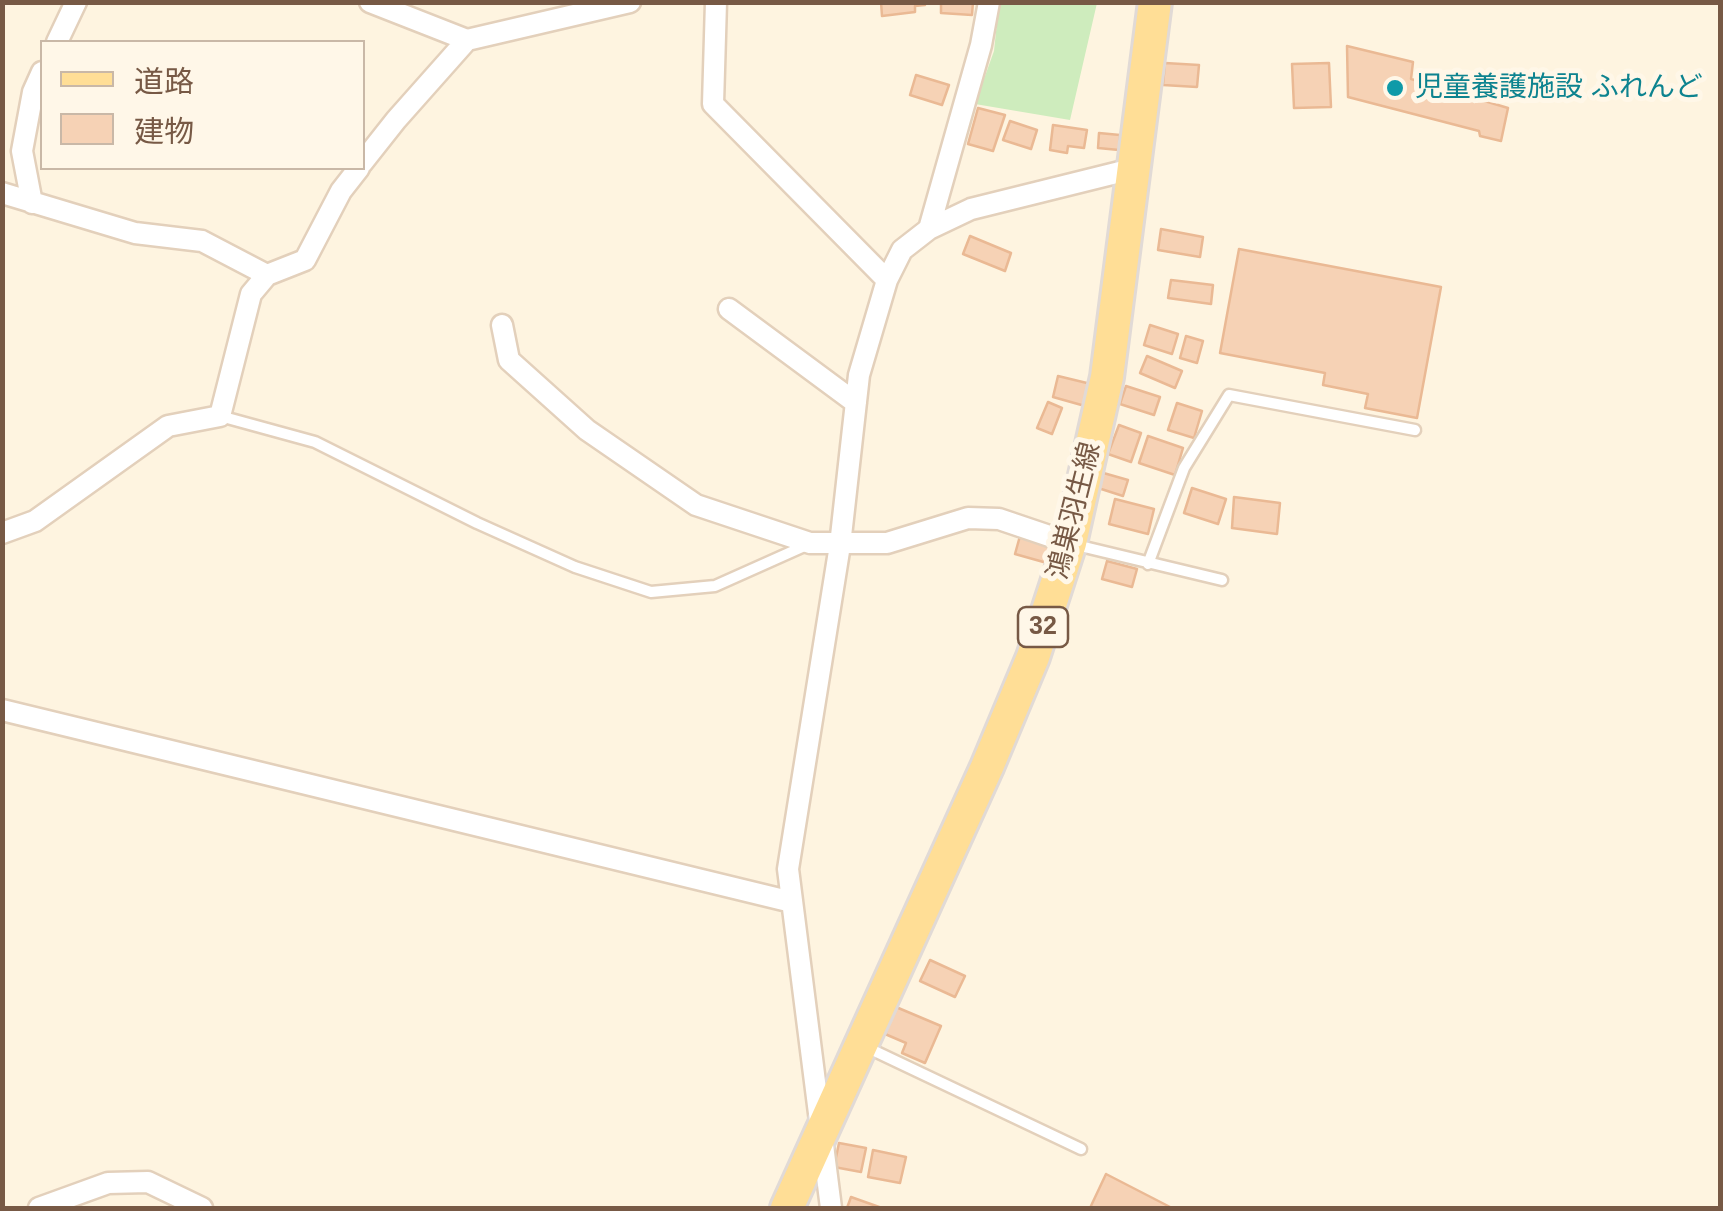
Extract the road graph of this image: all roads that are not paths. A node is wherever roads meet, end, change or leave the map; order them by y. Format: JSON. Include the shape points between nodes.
{"nodes":[{"id":1,"x":76,"y":2,"type":"edge"},
{"id":2,"x":370,"y":2,"type":"edge"},
{"id":3,"x":630,"y":2,"type":"edge"},
{"id":4,"x":716,"y":2,"type":"edge"},
{"id":5,"x":989,"y":2,"type":"edge"},
{"id":6,"x":1155,"y":2,"type":"edge"},
{"id":7,"x":57,"y":40,"type":"edge"},
{"id":8,"x":467,"y":40,"type":"junction"},
{"id":9,"x":40,"y":76,"type":"edge"},
{"id":10,"x":365,"y":160,"type":"edge"},
{"id":11,"x":357,"y":170,"type":"edge"},
{"id":12,"x":1134,"y":171,"type":"junction"},
{"id":13,"x":2,"y":193,"type":"edge"},
{"id":14,"x":32,"y":203,"type":"junction"},
{"id":15,"x":930,"y":228,"type":"junction"},
{"id":16,"x":267,"y":275,"type":"junction"},
{"id":17,"x":887,"y":280,"type":"junction"},
{"id":18,"x":729,"y":308,"type":"dead end"},
{"id":19,"x":502,"y":325,"type":"dead end"},
{"id":20,"x":856,"y":403,"type":"junction"},
{"id":21,"x":220,"y":416,"type":"junction"},
{"id":22,"x":1415,"y":430,"type":"dead end"},
{"id":23,"x":2,"y":533,"type":"edge"},
{"id":24,"x":810,"y":543,"type":"junction"},
{"id":25,"x":1070,"y":543,"type":"junction"},
{"id":26,"x":840,"y":545,"type":"junction"},
{"id":27,"x":1148,"y":564,"type":"junction"},
{"id":28,"x":1222,"y":580,"type":"dead end"},
{"id":29,"x":2,"y":710,"type":"edge"},
{"id":30,"x":792,"y":902,"type":"junction"},
{"id":31,"x":861,"y":1045,"type":"junction"},
{"id":32,"x":820,"y":1135,"type":"junction"},
{"id":33,"x":1081,"y":1150,"type":"dead end"},
{"id":34,"x":39,"y":1208,"type":"edge"},
{"id":35,"x":202,"y":1208,"type":"edge"},
{"id":36,"x":787,"y":1208,"type":"edge"},
{"id":37,"x":831,"y":1208,"type":"edge"}],
"edges":[{"from":1,"to":7,"type":"street"},
{"from":2,"to":8,"type":"street"},
{"from":3,"to":8,"type":"street"},
{"from":4,"to":17,"type":"street","via":[[713,104]]},
{"from":5,"to":15,"type":"street"},
{"from":6,"to":12,"type":"main road","name":"鴻巣羽生線","number":"32"},
{"from":8,"to":10,"type":"street"},
{"from":9,"to":14,"type":"street","via":[[22,151]]},
{"from":11,"to":16,"type":"street","via":[[306,260]]},
{"from":12,"to":15,"type":"street","via":[[971,210]]},
{"from":12,"to":25,"type":"main road","name":"鴻巣羽生線","number":"32","via":[[1107,377]]},
{"from":13,"to":14,"type":"street"},
{"from":14,"to":16,"type":"street","via":[[135,232],[202,240]]},
{"from":15,"to":17,"type":"street","via":[[902,250]]},
{"from":16,"to":21,"type":"street","via":[[252,294]]},
{"from":17,"to":20,"type":"street"},
{"from":18,"to":20,"type":"street"},
{"from":19,"to":24,"type":"street","via":[[509,360],[587,430],[696,505]]},
{"from":20,"to":26,"type":"street"},
{"from":21,"to":23,"type":"street","via":[[168,426],[35,521]]},
{"from":21,"to":24,"type":"lane","via":[[315,442],[575,567],[651,592],[715,586]]},
{"from":22,"to":27,"type":"lane","via":[[1230,395],[1184,468]]},
{"from":24,"to":26,"type":"street"},
{"from":25,"to":26,"type":"street","via":[[1000,519],[968,518],[888,544]]},
{"from":25,"to":27,"type":"lane"},
{"from":25,"to":31,"type":"main road","name":"鴻巣羽生線","number":"32","via":[[1033,657]]},
{"from":26,"to":30,"type":"street","via":[[788,869]]},
{"from":27,"to":28,"type":"lane"},
{"from":29,"to":30,"type":"street"},
{"from":30,"to":32,"type":"street"},
{"from":31,"to":32,"type":"main road","name":"鴻巣羽生線","number":"32"},
{"from":31,"to":33,"type":"lane"},
{"from":32,"to":36,"type":"main road","name":"鴻巣羽生線","number":"32"},
{"from":32,"to":37,"type":"street"},
{"from":34,"to":35,"type":"street","via":[[108,1182],[148,1182]]}]}
